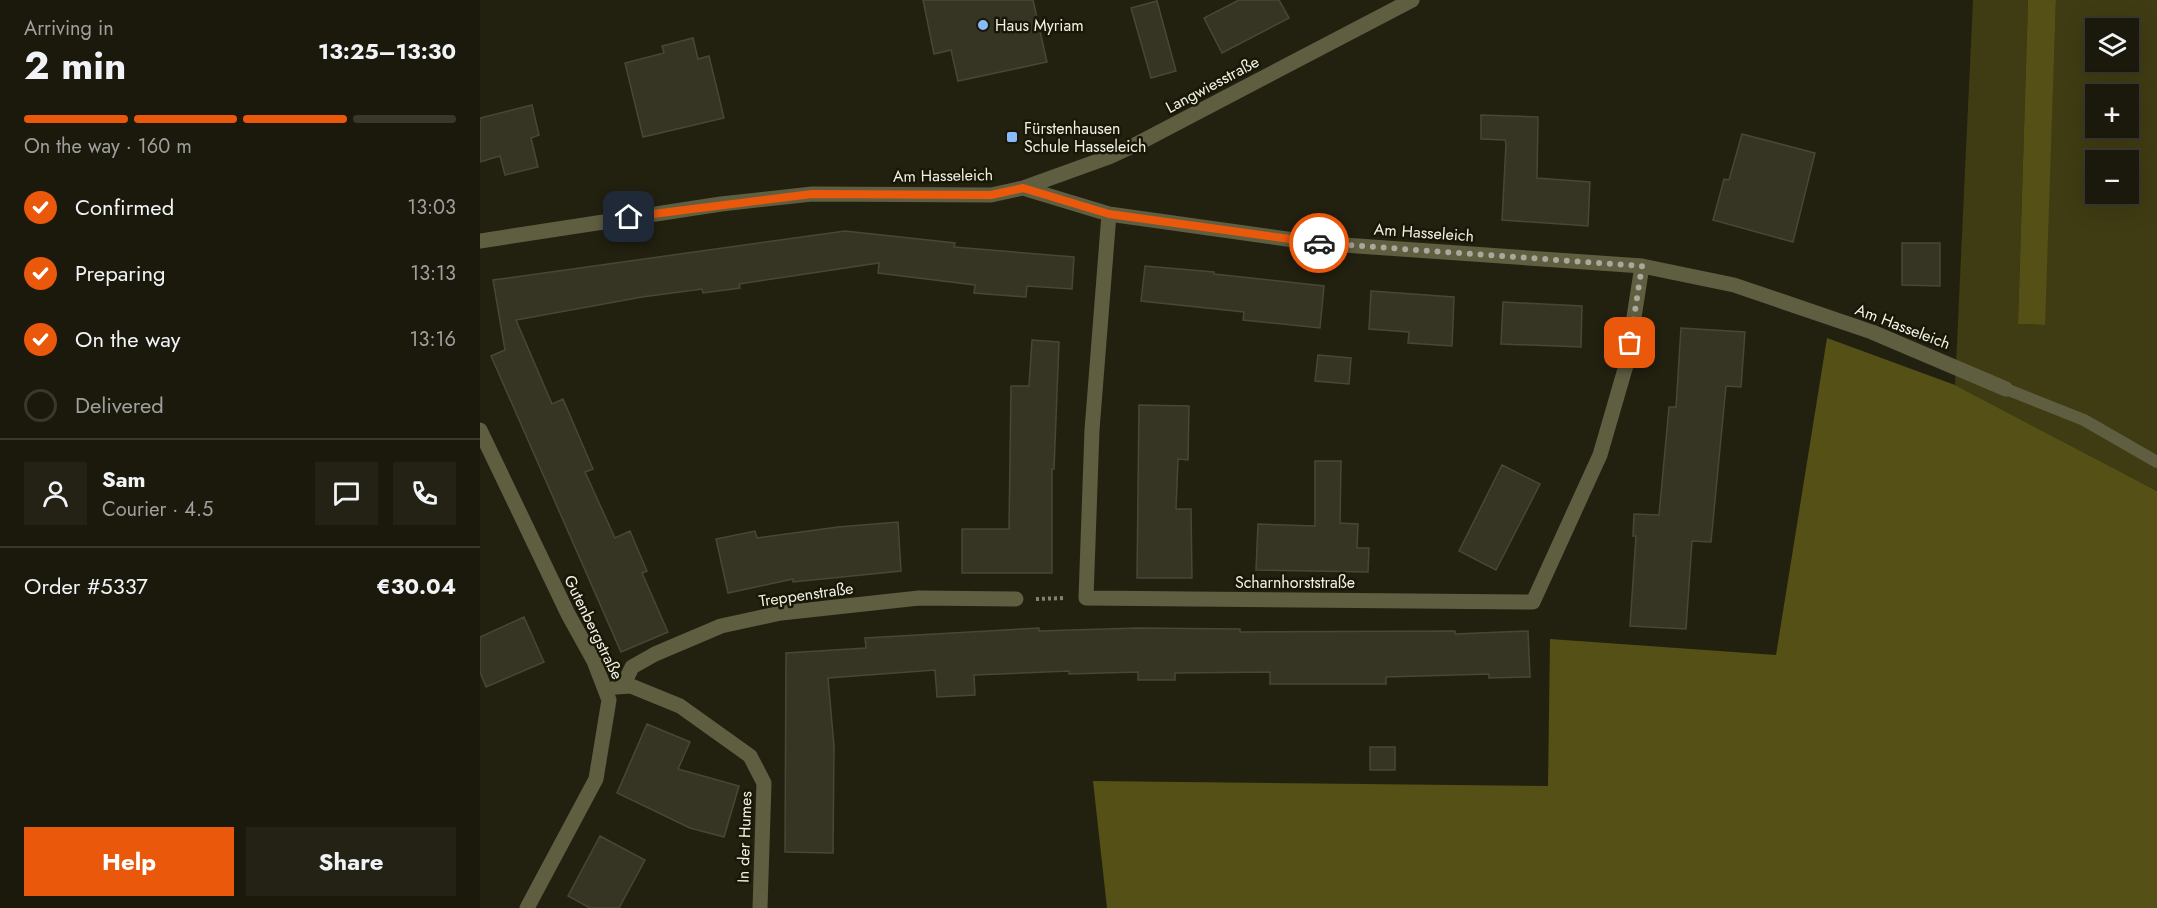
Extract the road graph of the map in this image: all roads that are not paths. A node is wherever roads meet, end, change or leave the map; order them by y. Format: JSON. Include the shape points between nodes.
{"nodes":[{"id":1,"x":1412,"y":0,"type":"edge"},
{"id":2,"x":1023,"y":188,"type":"junction"},
{"id":3,"x":1109,"y":214,"type":"junction"},
{"id":4,"x":480,"y":241,"type":"edge"},
{"id":5,"x":1642,"y":266,"type":"junction"},
{"id":6,"x":2006,"y":389,"type":"joint"},
{"id":7,"x":480,"y":430,"type":"edge"},
{"id":8,"x":2157,"y":462,"type":"edge"},
{"id":9,"x":1016,"y":599,"type":"road end"},
{"id":10,"x":623,"y":686,"type":"junction"},
{"id":11,"x":604,"y":688,"type":"junction"},
{"id":12,"x":527,"y":908,"type":"edge"},
{"id":13,"x":759,"y":908,"type":"edge"}],
"edges":[{"from":1,"to":2,"type":"street","name":"Langwiesstraße","via":[[1136,145]]},
{"from":2,"to":3,"type":"street","name":"Am Hasseleich"},
{"from":2,"to":4,"type":"street","name":"Am Hasseleich","via":[[991,195],[812,194]]},
{"from":3,"to":5,"type":"street","name":"Am Hasseleich","via":[[1315,243]]},
{"from":3,"to":5,"type":"street","name":"Scharnhorststraße","via":[[1092,430],[1086,598],[1533,602],[1600,455],[1627,362]]},
{"from":5,"to":6,"type":"street","name":"Am Hasseleich","via":[[1734,285],[1872,332]]},
{"from":6,"to":8,"type":"lane","name":"Am Hasseleich","via":[[2084,420]]},
{"from":7,"to":11,"type":"street","name":"Gutenbergstraße"},
{"from":9,"to":10,"type":"street","name":"Treppenstraße","via":[[919,598],[781,613],[721,626],[640,662],[632,667]]},
{"from":10,"to":11,"type":"street","name":"In der Humes"},
{"from":10,"to":13,"type":"street","name":"In der Humes","via":[[680,706],[750,756],[764,783]]},
{"from":11,"to":12,"type":"street","name":"Gutenbergstraße","via":[[609,700],[596,779]]}]}
